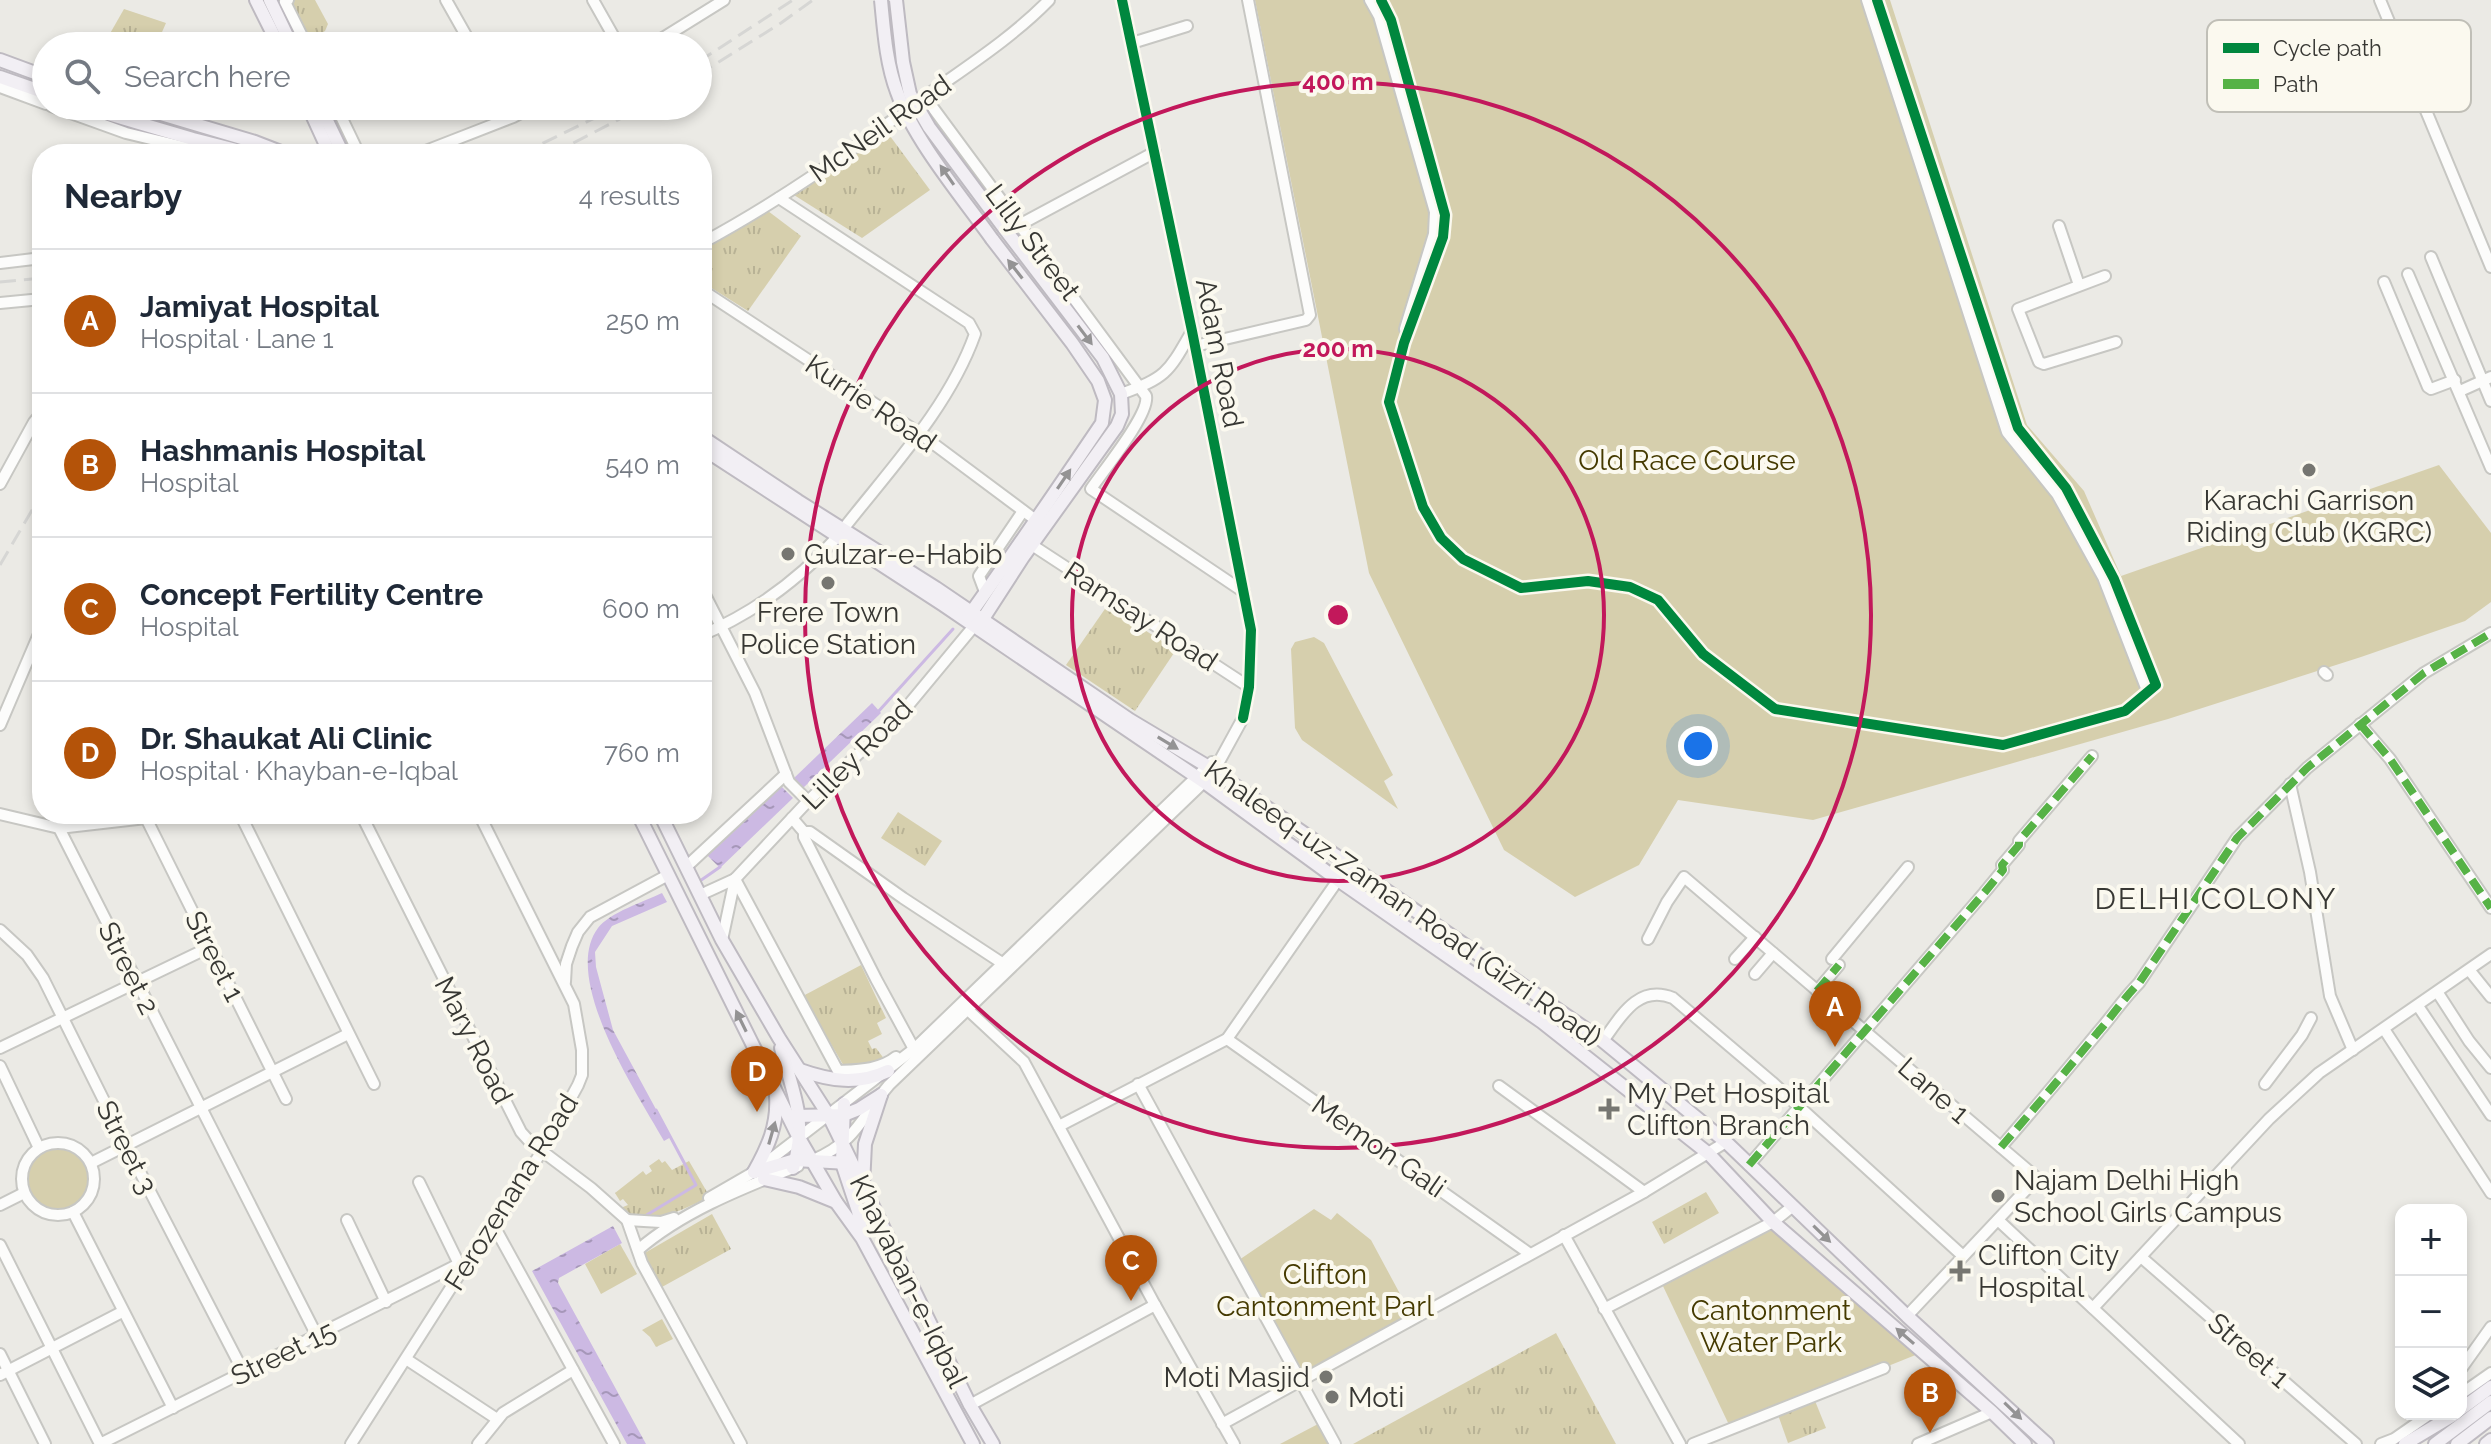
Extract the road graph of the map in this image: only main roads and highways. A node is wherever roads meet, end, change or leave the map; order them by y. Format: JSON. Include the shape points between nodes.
{"nodes":[{"id":1,"x":881,"y":0,"type":"edge"},
{"id":2,"x":896,"y":0,"type":"edge"},
{"id":3,"x":268,"y":3,"type":"edge"},
{"id":4,"x":275,"y":32,"type":"edge"},
{"id":5,"x":284,"y":32,"type":"edge"},
{"id":6,"x":0,"y":60,"type":"edge"},
{"id":7,"x":32,"y":72,"type":"edge"},
{"id":8,"x":0,"y":77,"type":"edge"},
{"id":9,"x":32,"y":88,"type":"edge"},
{"id":10,"x":127,"y":120,"type":"edge"},
{"id":11,"x":181,"y":120,"type":"edge"},
{"id":12,"x":314,"y":120,"type":"edge"},
{"id":13,"x":327,"y":120,"type":"edge"},
{"id":14,"x":215,"y":144,"type":"edge"},
{"id":15,"x":260,"y":144,"type":"edge"},
{"id":16,"x":325,"y":144,"type":"edge"},
{"id":17,"x":338,"y":144,"type":"edge"},
{"id":18,"x":712,"y":444,"type":"edge"},
{"id":19,"x":712,"y":454,"type":"edge"},
{"id":20,"x":800,"y":507,"type":"junction"},
{"id":21,"x":991,"y":594,"type":"junction"},
{"id":22,"x":974,"y":621,"type":"junction"},
{"id":23,"x":996,"y":630,"type":"junction"},
{"id":24,"x":643,"y":824,"type":"edge"},
{"id":25,"x":665,"y":824,"type":"edge"},
{"id":26,"x":1448,"y":934,"type":"junction"},
{"id":27,"x":1438,"y":950,"type":"junction"},
{"id":28,"x":779,"y":1038,"type":"junction"},
{"id":29,"x":800,"y":1070,"type":"junction"},
{"id":30,"x":888,"y":1071,"type":"road end"},
{"id":31,"x":775,"y":1090,"type":"junction"},
{"id":32,"x":844,"y":1110,"type":"junction"},
{"id":33,"x":794,"y":1116,"type":"junction"},
{"id":34,"x":829,"y":1116,"type":"junction"},
{"id":35,"x":799,"y":1138,"type":"junction"},
{"id":36,"x":843,"y":1144,"type":"junction"},
{"id":37,"x":812,"y":1161,"type":"junction"},
{"id":38,"x":847,"y":1163,"type":"junction"},
{"id":39,"x":794,"y":1164,"type":"junction"},
{"id":40,"x":759,"y":1176,"type":"junction"},
{"id":41,"x":863,"y":1189,"type":"junction"},
{"id":42,"x":836,"y":1202,"type":"junction"},
{"id":43,"x":862,"y":1238,"type":"junction"},
{"id":44,"x":2491,"y":1387,"type":"edge"},
{"id":45,"x":2491,"y":1402,"type":"edge"},
{"id":46,"x":2467,"y":1405,"type":"edge"},
{"id":47,"x":2491,"y":1418,"type":"edge"},
{"id":48,"x":2445,"y":1420,"type":"edge"},
{"id":49,"x":2491,"y":1440,"type":"edge"},
{"id":50,"x":973,"y":1444,"type":"edge"},
{"id":51,"x":993,"y":1444,"type":"edge"},
{"id":52,"x":2025,"y":1444,"type":"edge"},
{"id":53,"x":2047,"y":1444,"type":"edge"},
{"id":54,"x":2405,"y":1444,"type":"edge"},
{"id":55,"x":2435,"y":1444,"type":"edge"},
{"id":56,"x":2457,"y":1444,"type":"edge"},
{"id":57,"x":2486,"y":1444,"type":"edge"}],
"edges":[{"from":21,"to":1,"type":"main road","name":"Lilley Road","one_way":true,"bridge":true,"via":[[1102,423],[1105,400],[1085,361],[926,145],[897,93]]},
{"from":2,"to":21,"type":"main road","one_way":true,"bridge":true,"via":[[910,94],[929,127],[1103,358],[1121,394],[1117,426]]},
{"from":3,"to":4,"type":"main road"},
{"from":3,"to":5,"type":"main road"},
{"from":6,"to":7,"type":"main road"},
{"from":8,"to":9,"type":"main road"},
{"from":10,"to":14,"type":"main road"},
{"from":11,"to":15,"type":"main road"},
{"from":12,"to":16,"type":"main road"},
{"from":13,"to":17,"type":"main road"},
{"from":18,"to":20,"type":"main road","name":"Khaleeq-uz-Zaman Road (Gizri Road)"},
{"from":19,"to":20,"type":"main road","name":"Khaleeq-uz-Zaman Road (Gizri Road)"},
{"from":20,"to":22,"type":"main road","name":"Khaleeq-uz-Zaman Road (Gizri Road)"},
{"from":21,"to":22,"type":"main road","name":"Lilley Road"},
{"from":21,"to":23,"type":"main road"},
{"from":22,"to":23,"type":"main road","name":"Khaleeq-uz-Zaman Road (Gizri Road)"},
{"from":22,"to":27,"type":"main road","name":"Khaleeq-uz-Zaman Road (Gizri Road)"},
{"from":23,"to":26,"type":"main road","name":"Khaleeq-uz-Zaman Road (Gizri Road)","one_way":true,"via":[[1210,769]]},
{"from":31,"to":24,"type":"main road","one_way":true},
{"from":25,"to":28,"type":"main road","via":[[722,940]]},
{"from":26,"to":27,"type":"main road"},
{"from":26,"to":53,"type":"main road","name":"Khaleeq-uz-Zaman Road (Gizri Road)","one_way":true,"via":[[1603,1041],[1726,1142]]},
{"from":52,"to":27,"type":"main road","name":"Khaleeq-uz-Zaman Road (Gizri Road)","one_way":true,"via":[[1773,1222],[1709,1154],[1542,1022]]},
{"from":28,"to":29,"type":"main road","name":"Khayaban-e-Iqbal"},
{"from":28,"to":33,"type":"main road"},
{"from":29,"to":30,"type":"main road","via":[[864,1080]]},
{"from":29,"to":34,"type":"main road","name":"Khayaban-e-Iqbal"},
{"from":31,"to":33,"type":"main road"},
{"from":40,"to":31,"type":"main road","one_way":true,"via":[[776,1117]]},
{"from":32,"to":34,"type":"main road"},
{"from":32,"to":36,"type":"main road"},
{"from":32,"to":41,"type":"main road","via":[[859,1109],[881,1095],[865,1144]]},
{"from":33,"to":34,"type":"main road"},
{"from":33,"to":35,"type":"main road","name":"Khayaban-e-Iqbal"},
{"from":34,"to":36,"type":"main road","name":"Khayaban-e-Iqbal"},
{"from":35,"to":37,"type":"main road","name":"Khayaban-e-Iqbal"},
{"from":35,"to":39,"type":"main road"},
{"from":36,"to":38,"type":"main road","name":"Khayaban-e-Iqbal"},
{"from":37,"to":38,"type":"main road"},
{"from":37,"to":39,"type":"main road"},
{"from":37,"to":42,"type":"main road","name":"Khayaban-e-Iqbal"},
{"from":38,"to":41,"type":"main road","name":"Khayaban-e-Iqbal"},
{"from":38,"to":43,"type":"main road"},
{"from":39,"to":40,"type":"main road","via":[[785,1161]]},
{"from":40,"to":42,"type":"main road"},
{"from":41,"to":51,"type":"main road","name":"Khayaban-e-Iqbal"},
{"from":42,"to":43,"type":"main road","name":"Khayaban-e-Iqbal"},
{"from":43,"to":50,"type":"main road","name":"Khayaban-e-Iqbal"},
{"from":44,"to":46,"type":"main road"},
{"from":45,"to":55,"type":"main road"},
{"from":47,"to":56,"type":"main road"},
{"from":48,"to":54,"type":"main road"},
{"from":49,"to":57,"type":"main road"}]}
